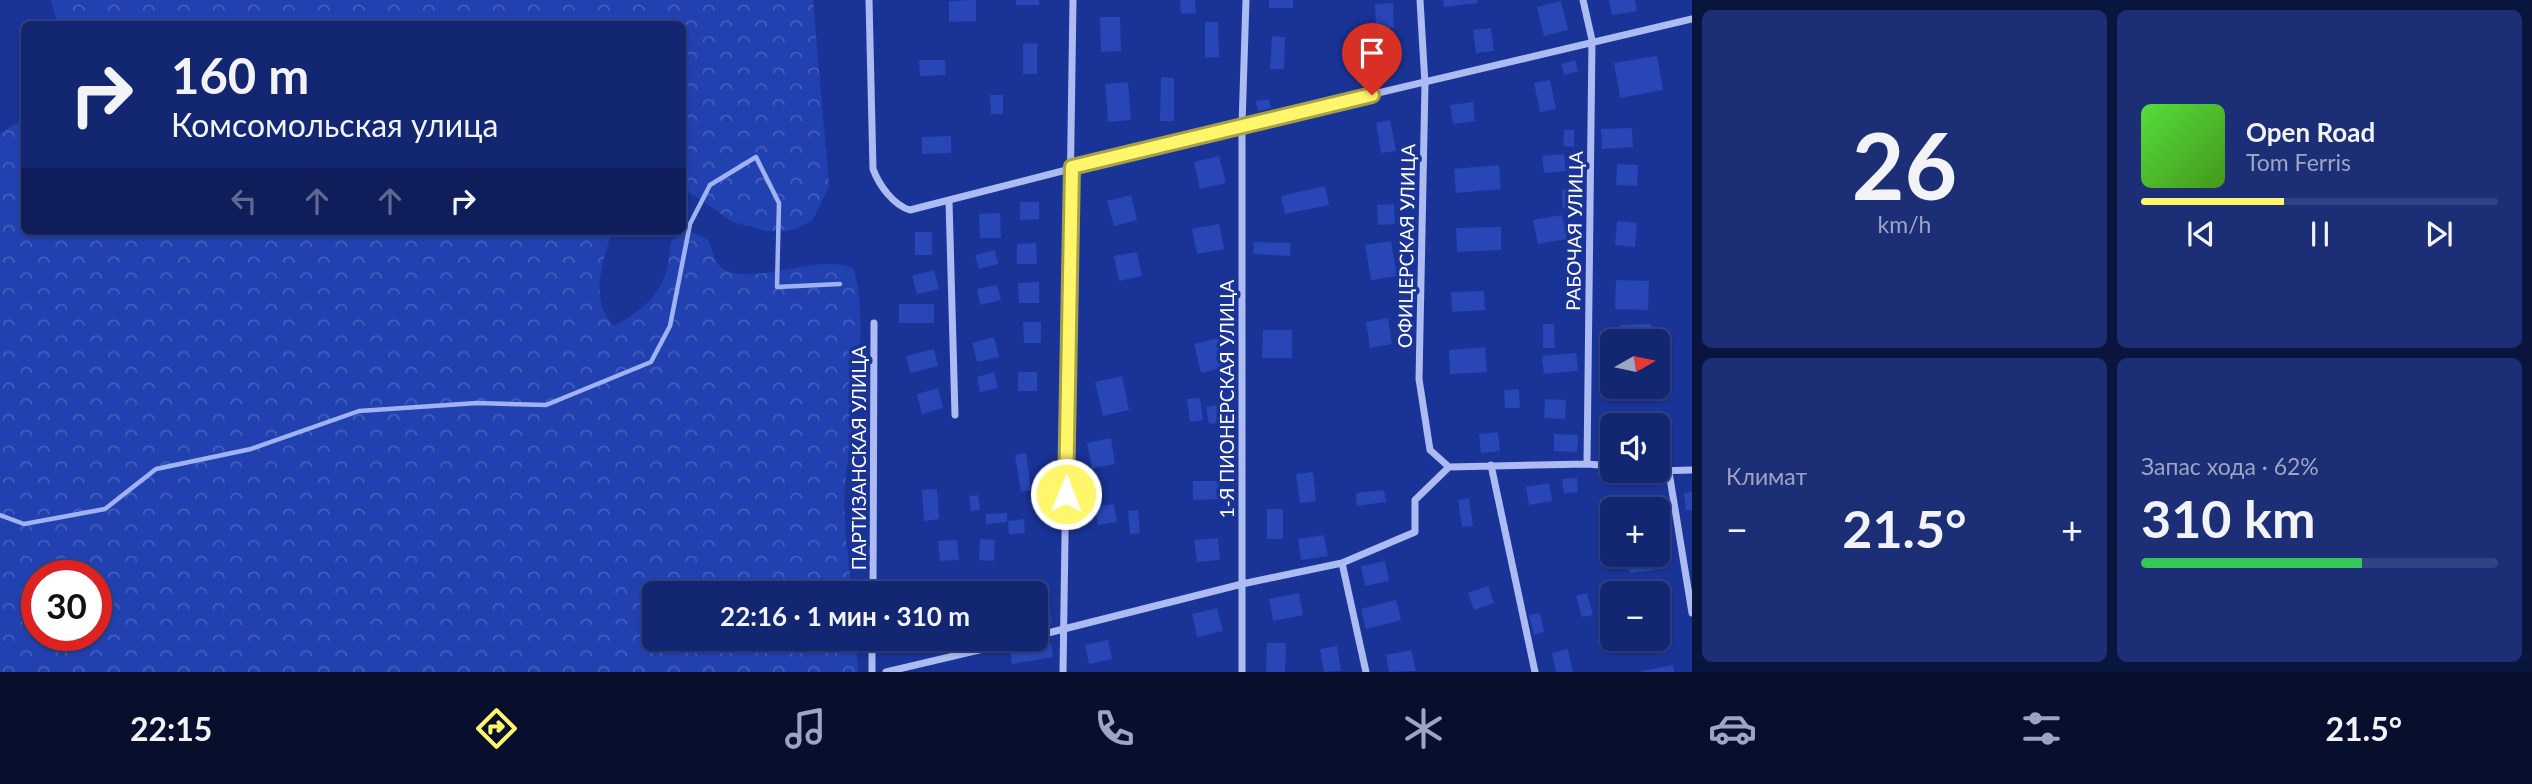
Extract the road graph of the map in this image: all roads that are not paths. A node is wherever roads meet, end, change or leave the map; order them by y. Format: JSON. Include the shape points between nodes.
{"nodes":[{"id":1,"x":869,"y":0,"type":"edge"},
{"id":2,"x":1073,"y":0,"type":"edge"},
{"id":3,"x":1246,"y":0,"type":"edge"},
{"id":4,"x":1420,"y":0,"type":"edge"},
{"id":5,"x":1583,"y":0,"type":"edge"},
{"id":6,"x":1692,"y":19,"type":"edge"},
{"id":7,"x":1592,"y":40,"type":"junction"},
{"id":8,"x":1425,"y":83,"type":"junction"},
{"id":9,"x":1242,"y":125,"type":"junction"},
{"id":10,"x":1072,"y":167,"type":"junction"},
{"id":11,"x":949,"y":201,"type":"junction"},
{"id":12,"x":874,"y":323,"type":"dead end"},
{"id":13,"x":956,"y":415,"type":"dead end"},
{"id":14,"x":1587,"y":464,"type":"junction"},
{"id":15,"x":1491,"y":465,"type":"junction"},
{"id":16,"x":1600,"y":465,"type":"edge"},
{"id":17,"x":1449,"y":467,"type":"junction"},
{"id":18,"x":1692,"y":470,"type":"edge"},
{"id":19,"x":1670,"y":472,"type":"edge"},
{"id":20,"x":1670,"y":478,"type":"edge"},
{"id":21,"x":1342,"y":563,"type":"junction"},
{"id":22,"x":873,"y":581,"type":"edge"},
{"id":23,"x":1242,"y":584,"type":"junction"},
{"id":24,"x":1692,"y":613,"type":"edge"},
{"id":25,"x":1063,"y":630,"type":"junction"},
{"id":26,"x":1048,"y":633,"type":"edge"},
{"id":27,"x":872,"y":651,"type":"edge"},
{"id":28,"x":975,"y":651,"type":"edge"},
{"id":29,"x":872,"y":672,"type":"edge"},
{"id":30,"x":886,"y":672,"type":"edge"},
{"id":31,"x":1063,"y":672,"type":"edge"},
{"id":32,"x":1242,"y":672,"type":"edge"},
{"id":33,"x":1366,"y":672,"type":"edge"},
{"id":34,"x":1535,"y":672,"type":"edge"}],
"edges":[{"from":1,"to":11,"type":"street","via":[[873,169],[877,180],[904,208],[917,210]]},
{"from":2,"to":10,"type":"street"},
{"from":3,"to":9,"type":"street","name":"1-Я ПИОНЕРСКАЯ УЛИЦА"},
{"from":4,"to":8,"type":"street","name":"ОФИЦЕРСКАЯ УЛИЦА"},
{"from":5,"to":7,"type":"street","name":"РАБОЧАЯ УЛИЦА"},
{"from":6,"to":7,"type":"street"},
{"from":7,"to":8,"type":"street"},
{"from":7,"to":14,"type":"street","name":"РАБОЧАЯ УЛИЦА"},
{"from":8,"to":9,"type":"street"},
{"from":8,"to":17,"type":"street","name":"ОФИЦЕРСКАЯ УЛИЦА","via":[[1419,379],[1430,450]]},
{"from":9,"to":10,"type":"street"},
{"from":9,"to":23,"type":"street","name":"1-Я ПИОНЕРСКАЯ УЛИЦА"},
{"from":10,"to":11,"type":"street"},
{"from":10,"to":25,"type":"street"},
{"from":11,"to":13,"type":"street"},
{"from":12,"to":22,"type":"street","name":"ПАРТИЗАНСКАЯ УЛИЦА"},
{"from":14,"to":15,"type":"street"},
{"from":14,"to":16,"type":"street"},
{"from":15,"to":17,"type":"street"},
{"from":15,"to":34,"type":"street"},
{"from":17,"to":21,"type":"street","via":[[1415,499],[1415,532]]},
{"from":18,"to":19,"type":"street"},
{"from":20,"to":24,"type":"street"},
{"from":21,"to":23,"type":"street"},
{"from":21,"to":33,"type":"street"},
{"from":23,"to":25,"type":"street"},
{"from":23,"to":32,"type":"street","name":"1-Я ПИОНЕРСКАЯ УЛИЦА"},
{"from":25,"to":26,"type":"street"},
{"from":25,"to":31,"type":"street"},
{"from":27,"to":29,"type":"street"},
{"from":28,"to":30,"type":"street"}]}
